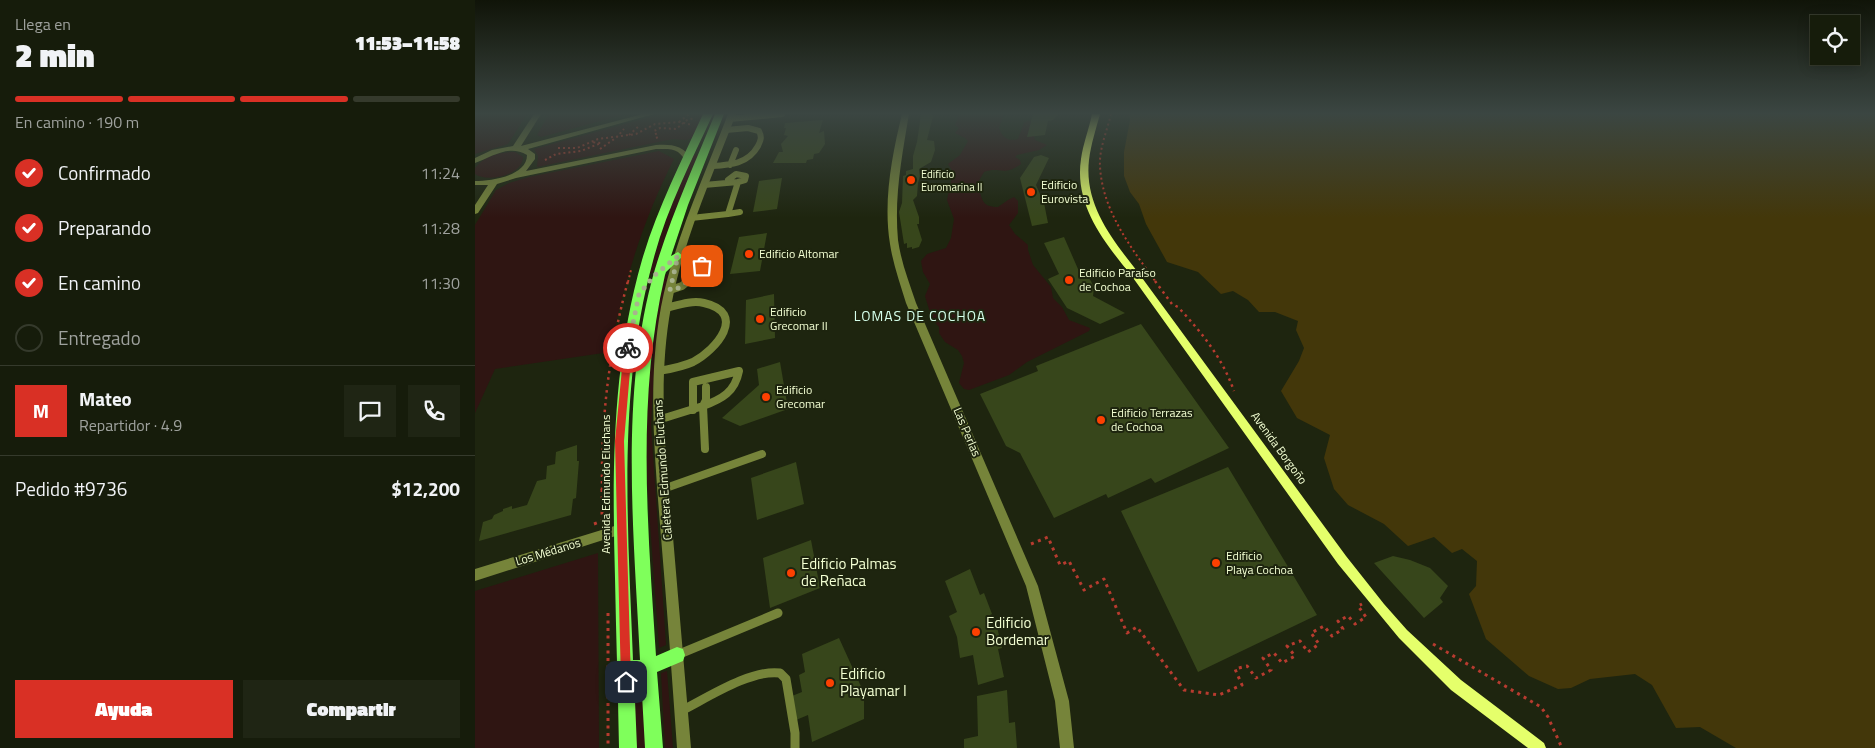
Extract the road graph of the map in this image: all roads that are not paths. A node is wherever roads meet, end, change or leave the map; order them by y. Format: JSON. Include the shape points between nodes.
{"nodes":[{"id":1,"x":511,"y":149,"type":"edge"},
{"id":2,"x":520,"y":149,"type":"edge"},
{"id":3,"x":644,"y":149,"type":"edge"},
{"id":4,"x":677,"y":149,"type":"edge"},
{"id":5,"x":694,"y":149,"type":"edge"},
{"id":6,"x":701,"y":149,"type":"edge"},
{"id":7,"x":719,"y":149,"type":"edge"},
{"id":8,"x":756,"y":149,"type":"edge"},
{"id":9,"x":899,"y":149,"type":"edge"},
{"id":10,"x":1089,"y":149,"type":"edge"},
{"id":11,"x":736,"y":150,"type":"dead end"},
{"id":12,"x":688,"y":159,"type":"junction"},
{"id":13,"x":475,"y":161,"type":"edge"},
{"id":14,"x":731,"y":165,"type":"junction"},
{"id":15,"x":712,"y":166,"type":"junction"},
{"id":16,"x":513,"y":176,"type":"junction"},
{"id":17,"x":728,"y":180,"type":"dead end"},
{"id":18,"x":475,"y":182,"type":"edge"},
{"id":19,"x":494,"y":182,"type":"junction"},
{"id":20,"x":738,"y":182,"type":"junction"},
{"id":21,"x":704,"y":185,"type":"junction"},
{"id":22,"x":475,"y":211,"type":"edge"},
{"id":23,"x":740,"y":212,"type":"dead end"},
{"id":24,"x":728,"y":214,"type":"junction"},
{"id":25,"x":691,"y":218,"type":"junction"},
{"id":26,"x":678,"y":256,"type":"junction"},
{"id":27,"x":705,"y":266,"type":"dead end"},
{"id":28,"x":660,"y":271,"type":"junction"},
{"id":29,"x":670,"y":290,"type":"junction"},
{"id":30,"x":639,"y":294,"type":"junction"},
{"id":31,"x":666,"y":308,"type":"junction"},
{"id":32,"x":659,"y":371,"type":"junction"},
{"id":33,"x":706,"y":387,"type":"dead end"},
{"id":34,"x":703,"y":406,"type":"junction"},
{"id":35,"x":693,"y":410,"type":"junction"},
{"id":36,"x":658,"y":420,"type":"junction"},
{"id":37,"x":705,"y":449,"type":"dead end"},
{"id":38,"x":762,"y":454,"type":"dead end"},
{"id":39,"x":663,"y":489,"type":"junction"},
{"id":40,"x":621,"y":530,"type":"junction"},
{"id":41,"x":475,"y":575,"type":"edge"},
{"id":42,"x":778,"y":613,"type":"dead end"},
{"id":43,"x":677,"y":655,"type":"junction"},
{"id":44,"x":625,"y":666,"type":"junction"},
{"id":45,"x":649,"y":667,"type":"junction"},
{"id":46,"x":681,"y":711,"type":"junction"},
{"id":47,"x":628,"y":748,"type":"edge"},
{"id":48,"x":654,"y":748,"type":"edge"},
{"id":49,"x":684,"y":748,"type":"edge"},
{"id":50,"x":795,"y":748,"type":"edge"},
{"id":51,"x":1067,"y":748,"type":"edge"},
{"id":52,"x":1539,"y":748,"type":"edge"}],
"edges":[{"from":1,"to":13,"type":"street","via":[[495,151]]},
{"from":2,"to":16,"type":"street","via":[[531,154],[531,159]]},
{"from":3,"to":16,"type":"street"},
{"from":4,"to":12,"type":"street"},
{"from":5,"to":12,"type":"main road","name":"Avenida Edmundo Eluchans"},
{"from":6,"to":28,"type":"main road"},
{"from":7,"to":15,"type":"street","name":"Caletera Edmundo Eluchans"},
{"from":8,"to":14,"type":"lane","via":[[752,156]]},
{"from":9,"to":51,"type":"street","name":"Las Perlas","via":[[892,203],[898,262],[911,303],[1031,586],[1061,701]]},
{"from":10,"to":52,"type":"main road","name":"Avenida Borgoño","via":[[1084,169],[1089,202],[1098,224],[1342,560],[1409,640],[1456,685]]},
{"from":11,"to":14,"type":"lane"},
{"from":12,"to":30,"type":"main road","name":"Avenida Edmundo Eluchans","via":[[657,229]]},
{"from":14,"to":15,"type":"lane"},
{"from":15,"to":21,"type":"street","name":"Caletera Edmundo Eluchans"},
{"from":16,"to":19,"type":"street"},
{"from":17,"to":20,"type":"lane","via":[[736,174],[746,176],[745,180]]},
{"from":18,"to":19,"type":"street"},
{"from":19,"to":22,"type":"street"},
{"from":20,"to":21,"type":"lane"},
{"from":20,"to":24,"type":"lane"},
{"from":21,"to":25,"type":"street","name":"Caletera Edmundo Eluchans"},
{"from":23,"to":24,"type":"lane"},
{"from":24,"to":25,"type":"lane"},
{"from":25,"to":26,"type":"street","name":"Caletera Edmundo Eluchans"},
{"from":26,"to":28,"type":"main road"},
{"from":26,"to":29,"type":"street","name":"Caletera Edmundo Eluchans"},
{"from":27,"to":29,"type":"lane","via":[[694,270],[682,286]]},
{"from":28,"to":30,"type":"main road"},
{"from":28,"to":45,"type":"main road","via":[[645,356],[639,436]]},
{"from":29,"to":31,"type":"street","name":"Caletera Edmundo Eluchans"},
{"from":30,"to":40,"type":"main road","name":"Avenida Edmundo Eluchans","via":[[622,401]]},
{"from":31,"to":32,"type":"street","name":"Caletera Edmundo Eluchans"},
{"from":31,"to":32,"type":"lane","via":[[691,302],[713,305],[725,316],[726,329],[719,342],[705,355],[686,365]]},
{"from":32,"to":36,"type":"street","name":"Caletera Edmundo Eluchans"},
{"from":33,"to":34,"type":"lane"},
{"from":34,"to":35,"type":"lane"},
{"from":34,"to":35,"type":"lane","via":[[725,398],[738,382],[739,371],[693,382]]},
{"from":34,"to":37,"type":"lane"},
{"from":35,"to":36,"type":"lane"},
{"from":36,"to":39,"type":"street","name":"Caletera Edmundo Eluchans"},
{"from":38,"to":39,"type":"lane"},
{"from":39,"to":43,"type":"street","name":"Caletera Edmundo Eluchans"},
{"from":40,"to":41,"type":"street","name":"Los Médanos"},
{"from":40,"to":44,"type":"main road","name":"Avenida Edmundo Eluchans"},
{"from":42,"to":43,"type":"lane"},
{"from":43,"to":45,"type":"main road"},
{"from":43,"to":46,"type":"street","name":"Caletera Edmundo Eluchans"},
{"from":44,"to":45,"type":"main road","via":[[636,670]]},
{"from":44,"to":47,"type":"main road","name":"Avenida Edmundo Eluchans"},
{"from":45,"to":48,"type":"main road"},
{"from":46,"to":49,"type":"street","name":"Caletera Edmundo Eluchans"},
{"from":46,"to":50,"type":"lane","via":[[757,676],[777,672],[786,679]]}]}
